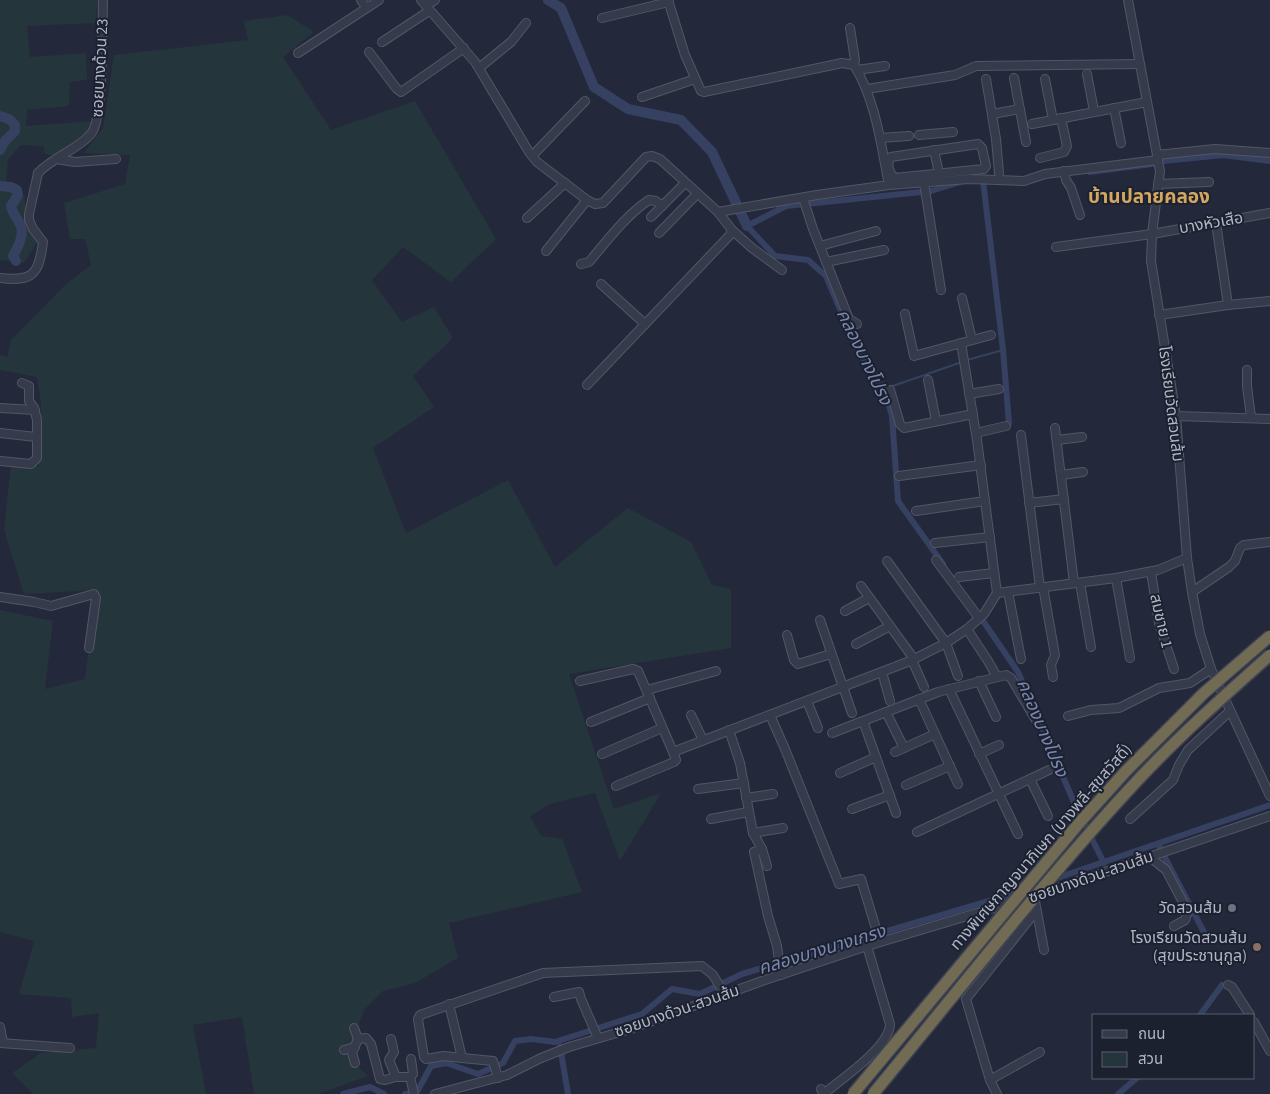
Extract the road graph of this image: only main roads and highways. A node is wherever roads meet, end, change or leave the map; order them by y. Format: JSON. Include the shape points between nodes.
{"nodes":[{"id":1,"x":1270,"y":636,"type":"edge"},
{"id":2,"x":1270,"y":655,"type":"edge"},
{"id":3,"x":853,"y":1094,"type":"edge"},
{"id":4,"x":873,"y":1094,"type":"edge"}],
"edges":[{"from":1,"to":3,"type":"highway","name":"ทางพิเศษกาญจนาภิเษก (บางพลี-สุขสวัสดิ์)","bridge":true,"via":[[1204,693],[1119,778]]},
{"from":2,"to":4,"type":"highway","name":"ทางพิเศษกาญจนาภิเษก (บางพลี-สุขสวัสดิ์)","bridge":true,"via":[[1168,749],[1090,833]]}]}
